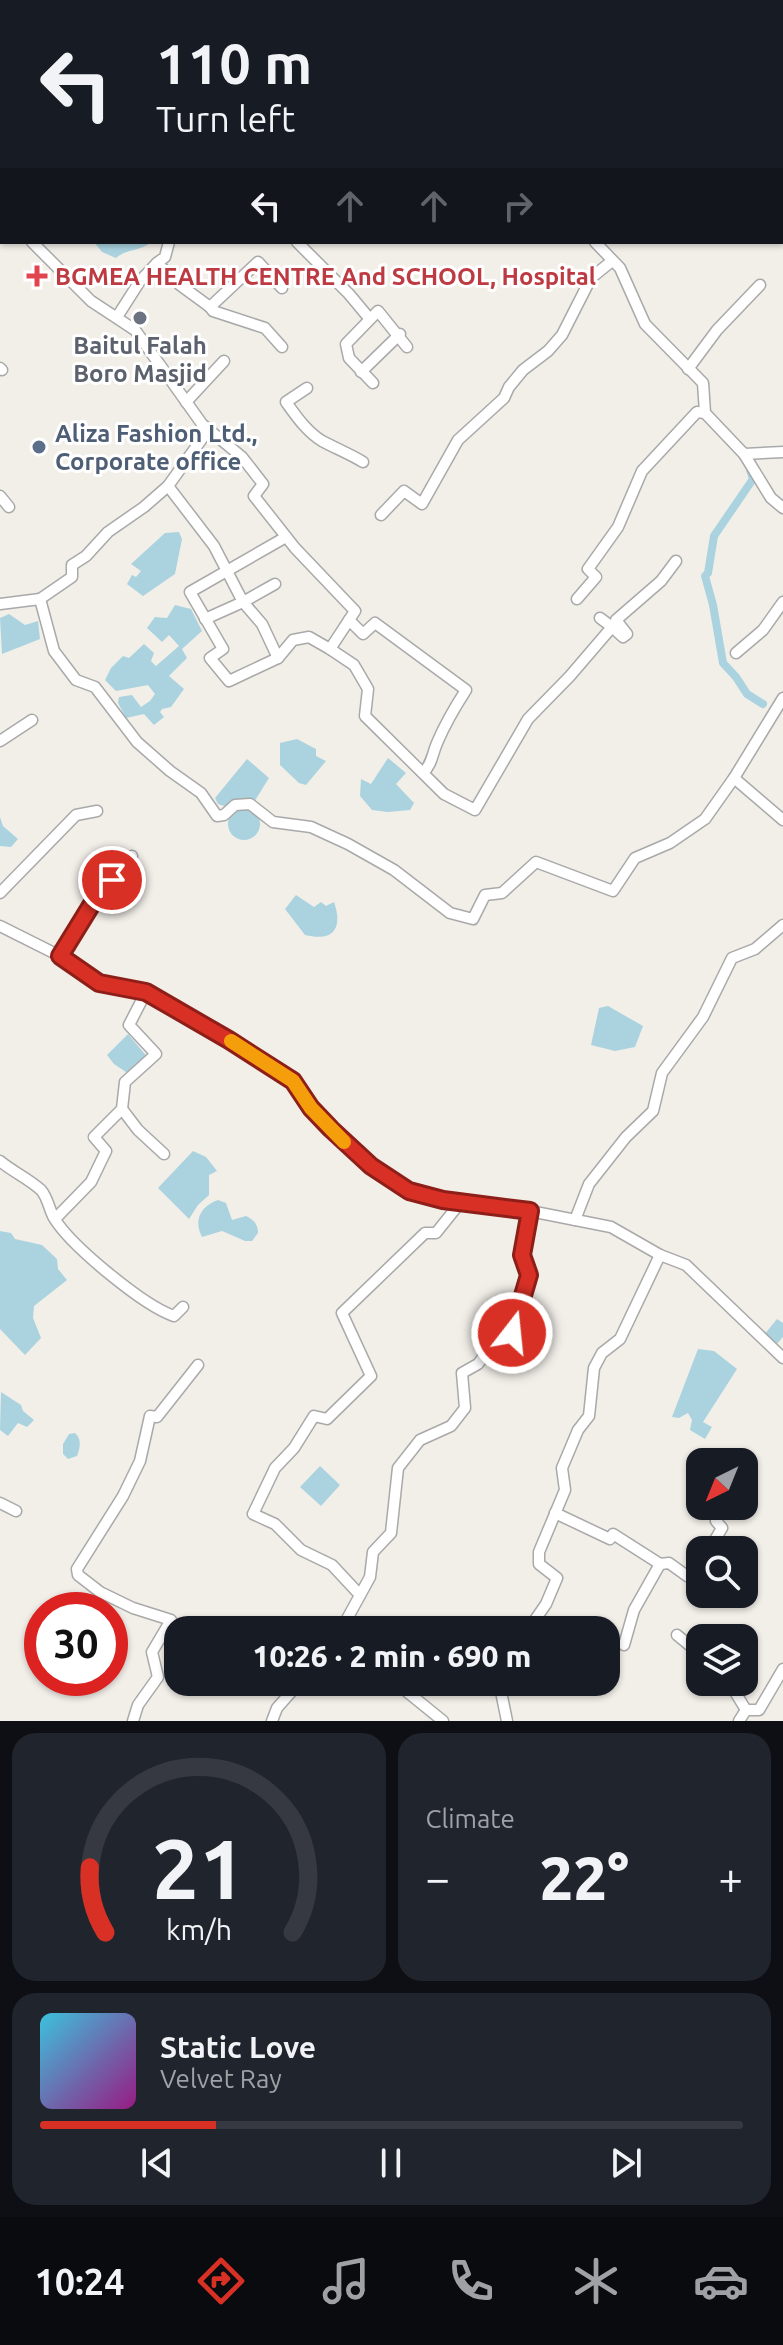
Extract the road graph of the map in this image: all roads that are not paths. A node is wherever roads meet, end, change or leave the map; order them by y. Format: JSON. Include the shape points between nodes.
{"nodes":[{"id":1,"x":34,"y":244,"type":"edge"},
{"id":2,"x":168,"y":244,"type":"edge"},
{"id":3,"x":299,"y":244,"type":"edge"},
{"id":4,"x":597,"y":244,"type":"edge"},
{"id":5,"x":612,"y":261,"type":"junction"},
{"id":6,"x":157,"y":263,"type":"junction"},
{"id":7,"x":760,"y":285,"type":"dead end"},
{"id":8,"x":282,"y":288,"type":"dead end"},
{"id":9,"x":210,"y":307,"type":"junction"},
{"id":10,"x":117,"y":317,"type":"junction"},
{"id":11,"x":369,"y":318,"type":"junction"},
{"id":12,"x":400,"y":334,"type":"junction"},
{"id":13,"x":282,"y":347,"type":"dead end"},
{"id":14,"x":407,"y":347,"type":"dead end"},
{"id":15,"x":224,"y":361,"type":"dead end"},
{"id":16,"x":688,"y":369,"type":"junction"},
{"id":17,"x":361,"y":372,"type":"junction"},
{"id":18,"x":373,"y":383,"type":"dead end"},
{"id":19,"x":307,"y":388,"type":"dead end"},
{"id":20,"x":186,"y":402,"type":"junction"},
{"id":21,"x":705,"y":413,"type":"junction"},
{"id":22,"x":209,"y":429,"type":"junction"},
{"id":23,"x":783,"y":452,"type":"edge"},
{"id":24,"x":744,"y":454,"type":"junction"},
{"id":25,"x":363,"y":462,"type":"dead end"},
{"id":26,"x":168,"y":486,"type":"junction"},
{"id":27,"x":0,"y":496,"type":"edge"},
{"id":28,"x":9,"y":507,"type":"dead end"},
{"id":29,"x":783,"y":508,"type":"edge"},
{"id":30,"x":381,"y":515,"type":"dead end"},
{"id":31,"x":286,"y":537,"type":"junction"},
{"id":32,"x":676,"y":561,"type":"dead end"},
{"id":33,"x":226,"y":572,"type":"junction"},
{"id":34,"x":275,"y":584,"type":"dead end"},
{"id":35,"x":40,"y":599,"type":"junction"},
{"id":36,"x":577,"y":599,"type":"dead end"},
{"id":37,"x":243,"y":602,"type":"junction"},
{"id":38,"x":783,"y":602,"type":"edge"},
{"id":39,"x":0,"y":604,"type":"edge"},
{"id":40,"x":600,"y":618,"type":"dead end"},
{"id":41,"x":205,"y":619,"type":"junction"},
{"id":42,"x":349,"y":620,"type":"junction"},
{"id":43,"x":612,"y":627,"type":"junction"},
{"id":44,"x":330,"y":649,"type":"junction"},
{"id":45,"x":736,"y":653,"type":"dead end"},
{"id":46,"x":278,"y":658,"type":"junction"},
{"id":47,"x":783,"y":698,"type":"edge"},
{"id":48,"x":32,"y":720,"type":"dead end"},
{"id":49,"x":0,"y":741,"type":"edge"},
{"id":50,"x":423,"y":773,"type":"junction"},
{"id":51,"x":734,"y":778,"type":"junction"},
{"id":52,"x":97,"y":811,"type":"dead end"},
{"id":53,"x":783,"y":820,"type":"edge"},
{"id":54,"x":132,"y":856,"type":"dead end"},
{"id":55,"x":0,"y":893,"type":"edge"},
{"id":56,"x":783,"y":925,"type":"edge"},
{"id":57,"x":0,"y":926,"type":"edge"},
{"id":58,"x":60,"y":956,"type":"junction"},
{"id":59,"x":146,"y":992,"type":"junction"},
{"id":60,"x":122,"y":1109,"type":"junction"},
{"id":61,"x":164,"y":1154,"type":"dead end"},
{"id":62,"x":0,"y":1161,"type":"edge"},
{"id":63,"x":460,"y":1203,"type":"junction"},
{"id":64,"x":530,"y":1211,"type":"junction"},
{"id":65,"x":55,"y":1219,"type":"junction"},
{"id":66,"x":575,"y":1220,"type":"junction"},
{"id":67,"x":660,"y":1255,"type":"junction"},
{"id":68,"x":183,"y":1307,"type":"dead end"},
{"id":69,"x":783,"y":1358,"type":"edge"},
{"id":70,"x":198,"y":1365,"type":"dead end"},
{"id":71,"x":0,"y":1503,"type":"edge"},
{"id":72,"x":16,"y":1511,"type":"dead end"},
{"id":73,"x":555,"y":1513,"type":"junction"},
{"id":74,"x":660,"y":1564,"type":"junction"},
{"id":75,"x":686,"y":1575,"type":"edge"},
{"id":76,"x":360,"y":1595,"type":"junction"},
{"id":77,"x":349,"y":1616,"type":"edge"},
{"id":78,"x":538,"y":1616,"type":"edge"},
{"id":79,"x":677,"y":1635,"type":"dead end"},
{"id":80,"x":686,"y":1642,"type":"edge"},
{"id":81,"x":624,"y":1645,"type":"dead end"},
{"id":82,"x":783,"y":1669,"type":"edge"},
{"id":83,"x":770,"y":1693,"type":"junction"},
{"id":84,"x":783,"y":1694,"type":"edge"},
{"id":85,"x":288,"y":1696,"type":"edge"},
{"id":86,"x":412,"y":1696,"type":"edge"},
{"id":87,"x":502,"y":1696,"type":"edge"},
{"id":88,"x":738,"y":1696,"type":"edge"},
{"id":89,"x":746,"y":1710,"type":"junction"},
{"id":90,"x":133,"y":1721,"type":"edge"},
{"id":91,"x":272,"y":1721,"type":"edge"},
{"id":92,"x":443,"y":1721,"type":"edge"},
{"id":93,"x":507,"y":1721,"type":"edge"},
{"id":94,"x":739,"y":1721,"type":"edge"}],
"edges":[{"from":1,"to":10,"type":"street","via":[[91,301]]},
{"from":2,"to":6,"type":"street"},
{"from":3,"to":11,"type":"street"},
{"from":4,"to":5,"type":"street"},
{"from":5,"to":16,"type":"street","via":[[645,324]]},
{"from":5,"to":30,"type":"street","via":[[591,278],[562,335],[458,440],[422,504],[404,491]]},
{"from":6,"to":9,"type":"street"},
{"from":6,"to":10,"type":"street"},
{"from":7,"to":16,"type":"street"},
{"from":8,"to":9,"type":"street","via":[[258,262]]},
{"from":9,"to":13,"type":"street","via":[[265,328]]},
{"from":10,"to":20,"type":"street","via":[[135,330]]},
{"from":11,"to":12,"type":"street","via":[[378,311]]},
{"from":11,"to":17,"type":"street","via":[[346,344]]},
{"from":12,"to":14,"type":"street"},
{"from":12,"to":17,"type":"street"},
{"from":15,"to":20,"type":"street"},
{"from":16,"to":21,"type":"street","via":[[703,383]]},
{"from":17,"to":18,"type":"street"},
{"from":19,"to":25,"type":"street","via":[[286,402],[323,441]]},
{"from":20,"to":22,"type":"street"},
{"from":21,"to":24,"type":"street"},
{"from":21,"to":36,"type":"street","via":[[697,412],[642,471],[618,527],[588,569],[596,577]]},
{"from":22,"to":26,"type":"street"},
{"from":22,"to":31,"type":"street","via":[[263,484],[254,496]]},
{"from":23,"to":24,"type":"street"},
{"from":24,"to":29,"type":"street"},
{"from":26,"to":33,"type":"street","via":[[214,546]]},
{"from":26,"to":35,"type":"street","via":[[108,532],[72,565],[72,577]]},
{"from":27,"to":28,"type":"street"},
{"from":31,"to":33,"type":"street"},
{"from":31,"to":42,"type":"street","via":[[355,611]]},
{"from":32,"to":43,"type":"street","via":[[616,620],[627,634],[623,637]]},
{"from":33,"to":37,"type":"street"},
{"from":33,"to":41,"type":"street","via":[[190,592]]},
{"from":34,"to":37,"type":"street"},
{"from":35,"to":39,"type":"street"},
{"from":35,"to":51,"type":"street","via":[[54,651],[76,680],[95,687],[137,742],[201,793],[217,816],[235,805],[250,804],[273,822],[311,827],[394,870],[450,913],[473,919],[485,895],[502,893],[536,862],[613,891],[635,858],[705,819]]},
{"from":37,"to":41,"type":"street"},
{"from":37,"to":46,"type":"street","via":[[262,624]]},
{"from":38,"to":45,"type":"street","via":[[763,630]]},
{"from":40,"to":43,"type":"street"},
{"from":41,"to":46,"type":"street","via":[[223,649],[210,658],[229,681]]},
{"from":42,"to":44,"type":"street"},
{"from":42,"to":50,"type":"street","via":[[363,634],[375,623],[466,690]]},
{"from":43,"to":50,"type":"street","via":[[528,719],[475,810],[444,794]]},
{"from":44,"to":46,"type":"street","via":[[301,638]]},
{"from":44,"to":50,"type":"street","via":[[354,665],[368,689],[365,716]]},
{"from":47,"to":51,"type":"street"},
{"from":48,"to":49,"type":"street"},
{"from":51,"to":53,"type":"street"},
{"from":52,"to":55,"type":"street","via":[[76,815]]},
{"from":54,"to":58,"type":"street","via":[[92,904]]},
{"from":56,"to":66,"type":"street","via":[[755,949],[732,958],[703,1017],[662,1073],[653,1111],[589,1184]]},
{"from":57,"to":58,"type":"street"},
{"from":58,"to":59,"type":"street","via":[[99,983]]},
{"from":59,"to":60,"type":"street","via":[[129,1025],[156,1054],[125,1082]]},
{"from":59,"to":63,"type":"street","via":[[293,1081],[311,1108],[371,1166],[409,1191]]},
{"from":60,"to":61,"type":"street"},
{"from":60,"to":65,"type":"street","via":[[94,1137],[106,1151],[91,1182]]},
{"from":62,"to":65,"type":"street","via":[[44,1193]]},
{"from":63,"to":64,"type":"street"},
{"from":63,"to":76,"type":"street","via":[[436,1233],[425,1233],[342,1313],[371,1376],[327,1419],[314,1416],[275,1468],[253,1514],[275,1524],[301,1550],[332,1565]]},
{"from":64,"to":66,"type":"street"},
{"from":64,"to":76,"type":"street","via":[[522,1255],[529,1275],[512,1333],[498,1337],[478,1364],[462,1373],[465,1408],[451,1426],[420,1440],[398,1468],[391,1533],[373,1552],[370,1577]]},
{"from":65,"to":68,"type":"street","via":[[84,1251],[158,1310],[174,1316]]},
{"from":66,"to":67,"type":"street","via":[[611,1227]]},
{"from":67,"to":69,"type":"street","via":[[686,1265]]},
{"from":67,"to":73,"type":"street","via":[[620,1339],[602,1353],[594,1368],[589,1416],[562,1468],[565,1490]]},
{"from":70,"to":90,"type":"street","via":[[157,1417],[150,1416],[140,1461],[77,1569],[100,1592],[171,1620],[152,1652],[158,1677]]},
{"from":71,"to":72,"type":"street"},
{"from":73,"to":74,"type":"street","via":[[610,1539],[613,1534]]},
{"from":73,"to":78,"type":"street","via":[[539,1564],[557,1578]]},
{"from":74,"to":75,"type":"street","via":[[669,1563]]},
{"from":74,"to":81,"type":"street","via":[[634,1610]]},
{"from":76,"to":77,"type":"street"},
{"from":79,"to":80,"type":"street"},
{"from":82,"to":83,"type":"street"},
{"from":83,"to":84,"type":"street"},
{"from":83,"to":89,"type":"street","via":[[759,1710]]},
{"from":85,"to":91,"type":"street"},
{"from":86,"to":92,"type":"street"},
{"from":87,"to":93,"type":"street"},
{"from":88,"to":89,"type":"street"},
{"from":89,"to":94,"type":"street"}]}
